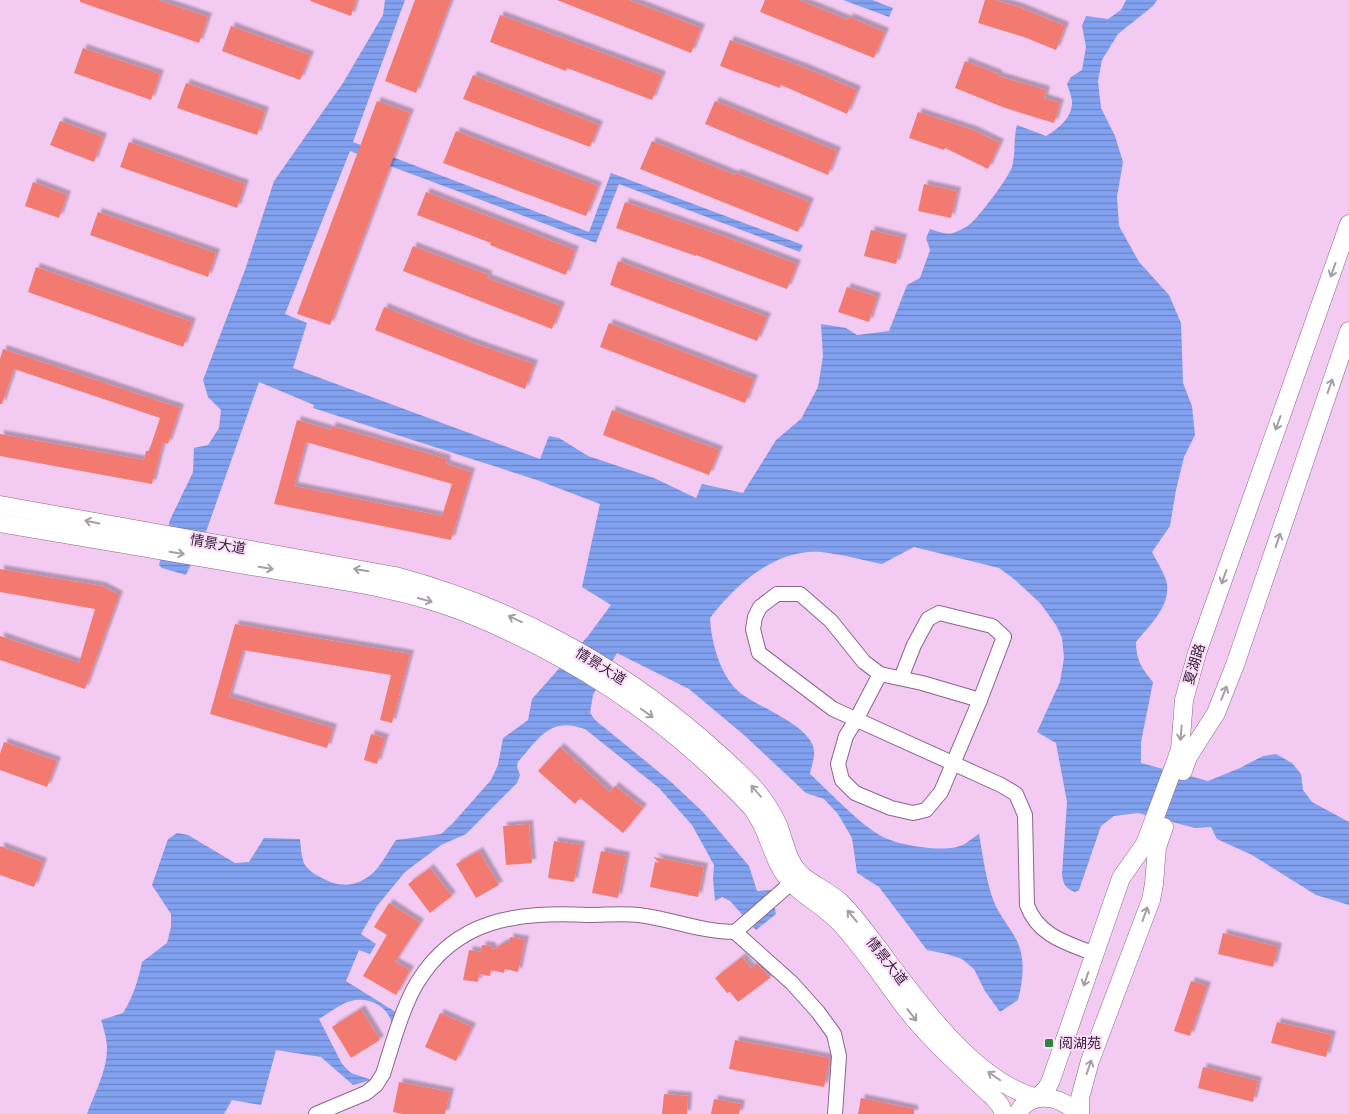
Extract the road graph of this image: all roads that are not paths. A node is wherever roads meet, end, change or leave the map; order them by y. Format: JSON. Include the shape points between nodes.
{"nodes":[{"id":1,"x":1349,"y":224,"type":"edge"},
{"id":2,"x":1349,"y":331,"type":"edge"},
{"id":3,"x":0,"y":505,"type":"edge"},
{"id":4,"x":58,"y":515,"type":"junction"},
{"id":5,"x":0,"y":524,"type":"edge"},
{"id":6,"x":55,"y":533,"type":"junction"},
{"id":7,"x":138,"y":538,"type":"junction"},
{"id":8,"x":880,"y":674,"type":"junction"},
{"id":9,"x":901,"y":678,"type":"junction"},
{"id":10,"x":980,"y":700,"type":"junction"},
{"id":11,"x":856,"y":720,"type":"junction"},
{"id":12,"x":954,"y":764,"type":"junction"},
{"id":13,"x":1179,"y":765,"type":"junction"},
{"id":14,"x":1159,"y":824,"type":"junction"},
{"id":15,"x":790,"y":883,"type":"junction"},
{"id":16,"x":739,"y":928,"type":"junction"},
{"id":17,"x":1095,"y":954,"type":"junction"},
{"id":18,"x":1038,"y":1098,"type":"junction"},
{"id":19,"x":316,"y":1114,"type":"edge"},
{"id":20,"x":835,"y":1114,"type":"edge"},
{"id":21,"x":1004,"y":1114,"type":"edge"},
{"id":22,"x":1017,"y":1114,"type":"edge"},
{"id":23,"x":1079,"y":1114,"type":"edge"}],
"edges":[{"from":1,"to":13,"type":"street","name":"夏湖路","one_way":true,"via":[[1197,653],[1184,700]]},
{"from":13,"to":2,"type":"street","name":"夏湖路","one_way":true,"via":[[1188,757],[1216,713],[1235,665]]},
{"from":3,"to":4,"type":"street","name":"情景大道"},
{"from":4,"to":6,"type":"street"},
{"from":7,"to":4,"type":"street","name":"情景大道","one_way":true},
{"from":5,"to":6,"type":"street","name":"情景大道"},
{"from":6,"to":7,"type":"street","name":"情景大道"},
{"from":7,"to":15,"type":"street","name":"情景大道","via":[[395,576],[438,587],[499,612],[678,719],[713,749],[769,807],[791,862]]},
{"from":8,"to":9,"type":"street"},
{"from":8,"to":11,"type":"street"},
{"from":8,"to":11,"type":"street","via":[[864,662],[831,621],[800,594],[777,594],[760,607],[754,629],[759,653],[833,709]]},
{"from":9,"to":10,"type":"street"},
{"from":9,"to":10,"type":"street","via":[[928,619],[939,613],[992,626],[1004,637]]},
{"from":10,"to":12,"type":"street"},
{"from":11,"to":12,"type":"street"},
{"from":11,"to":12,"type":"street","via":[[846,736],[838,764],[842,780],[855,793],[898,810],[913,813],[926,810],[941,792]]},
{"from":12,"to":17,"type":"street","via":[[1016,794],[1025,816],[1027,905],[1031,916],[1041,928],[1058,939]]},
{"from":13,"to":14,"type":"street","name":"夏湖路"},
{"from":14,"to":17,"type":"street","name":"夏湖路","via":[[1121,878]]},
{"from":23,"to":14,"type":"street","name":"夏湖路","one_way":true,"via":[[1090,1061],[1150,900]]},
{"from":15,"to":16,"type":"street"},
{"from":18,"to":15,"type":"street","name":"情景大道","one_way":true,"via":[[1016,1090],[981,1067],[927,1012],[839,901]]},
{"from":15,"to":21,"type":"street","name":"情景大道","one_way":true,"via":[[844,926],[917,1022],[1000,1105]]},
{"from":16,"to":19,"type":"street","via":[[718,932],[638,915],[550,913],[477,927],[452,942],[432,961],[416,984],[376,1085]]},
{"from":16,"to":20,"type":"street","via":[[818,1012],[834,1034],[839,1056]]},
{"from":17,"to":18,"type":"street","name":"夏湖路","one_way":true,"via":[[1052,1080]]},
{"from":18,"to":22,"type":"street","name":"夏湖路","via":[[1024,1105]]},
{"from":18,"to":23,"type":"street","name":"情景大道","via":[[1058,1100]]}]}
